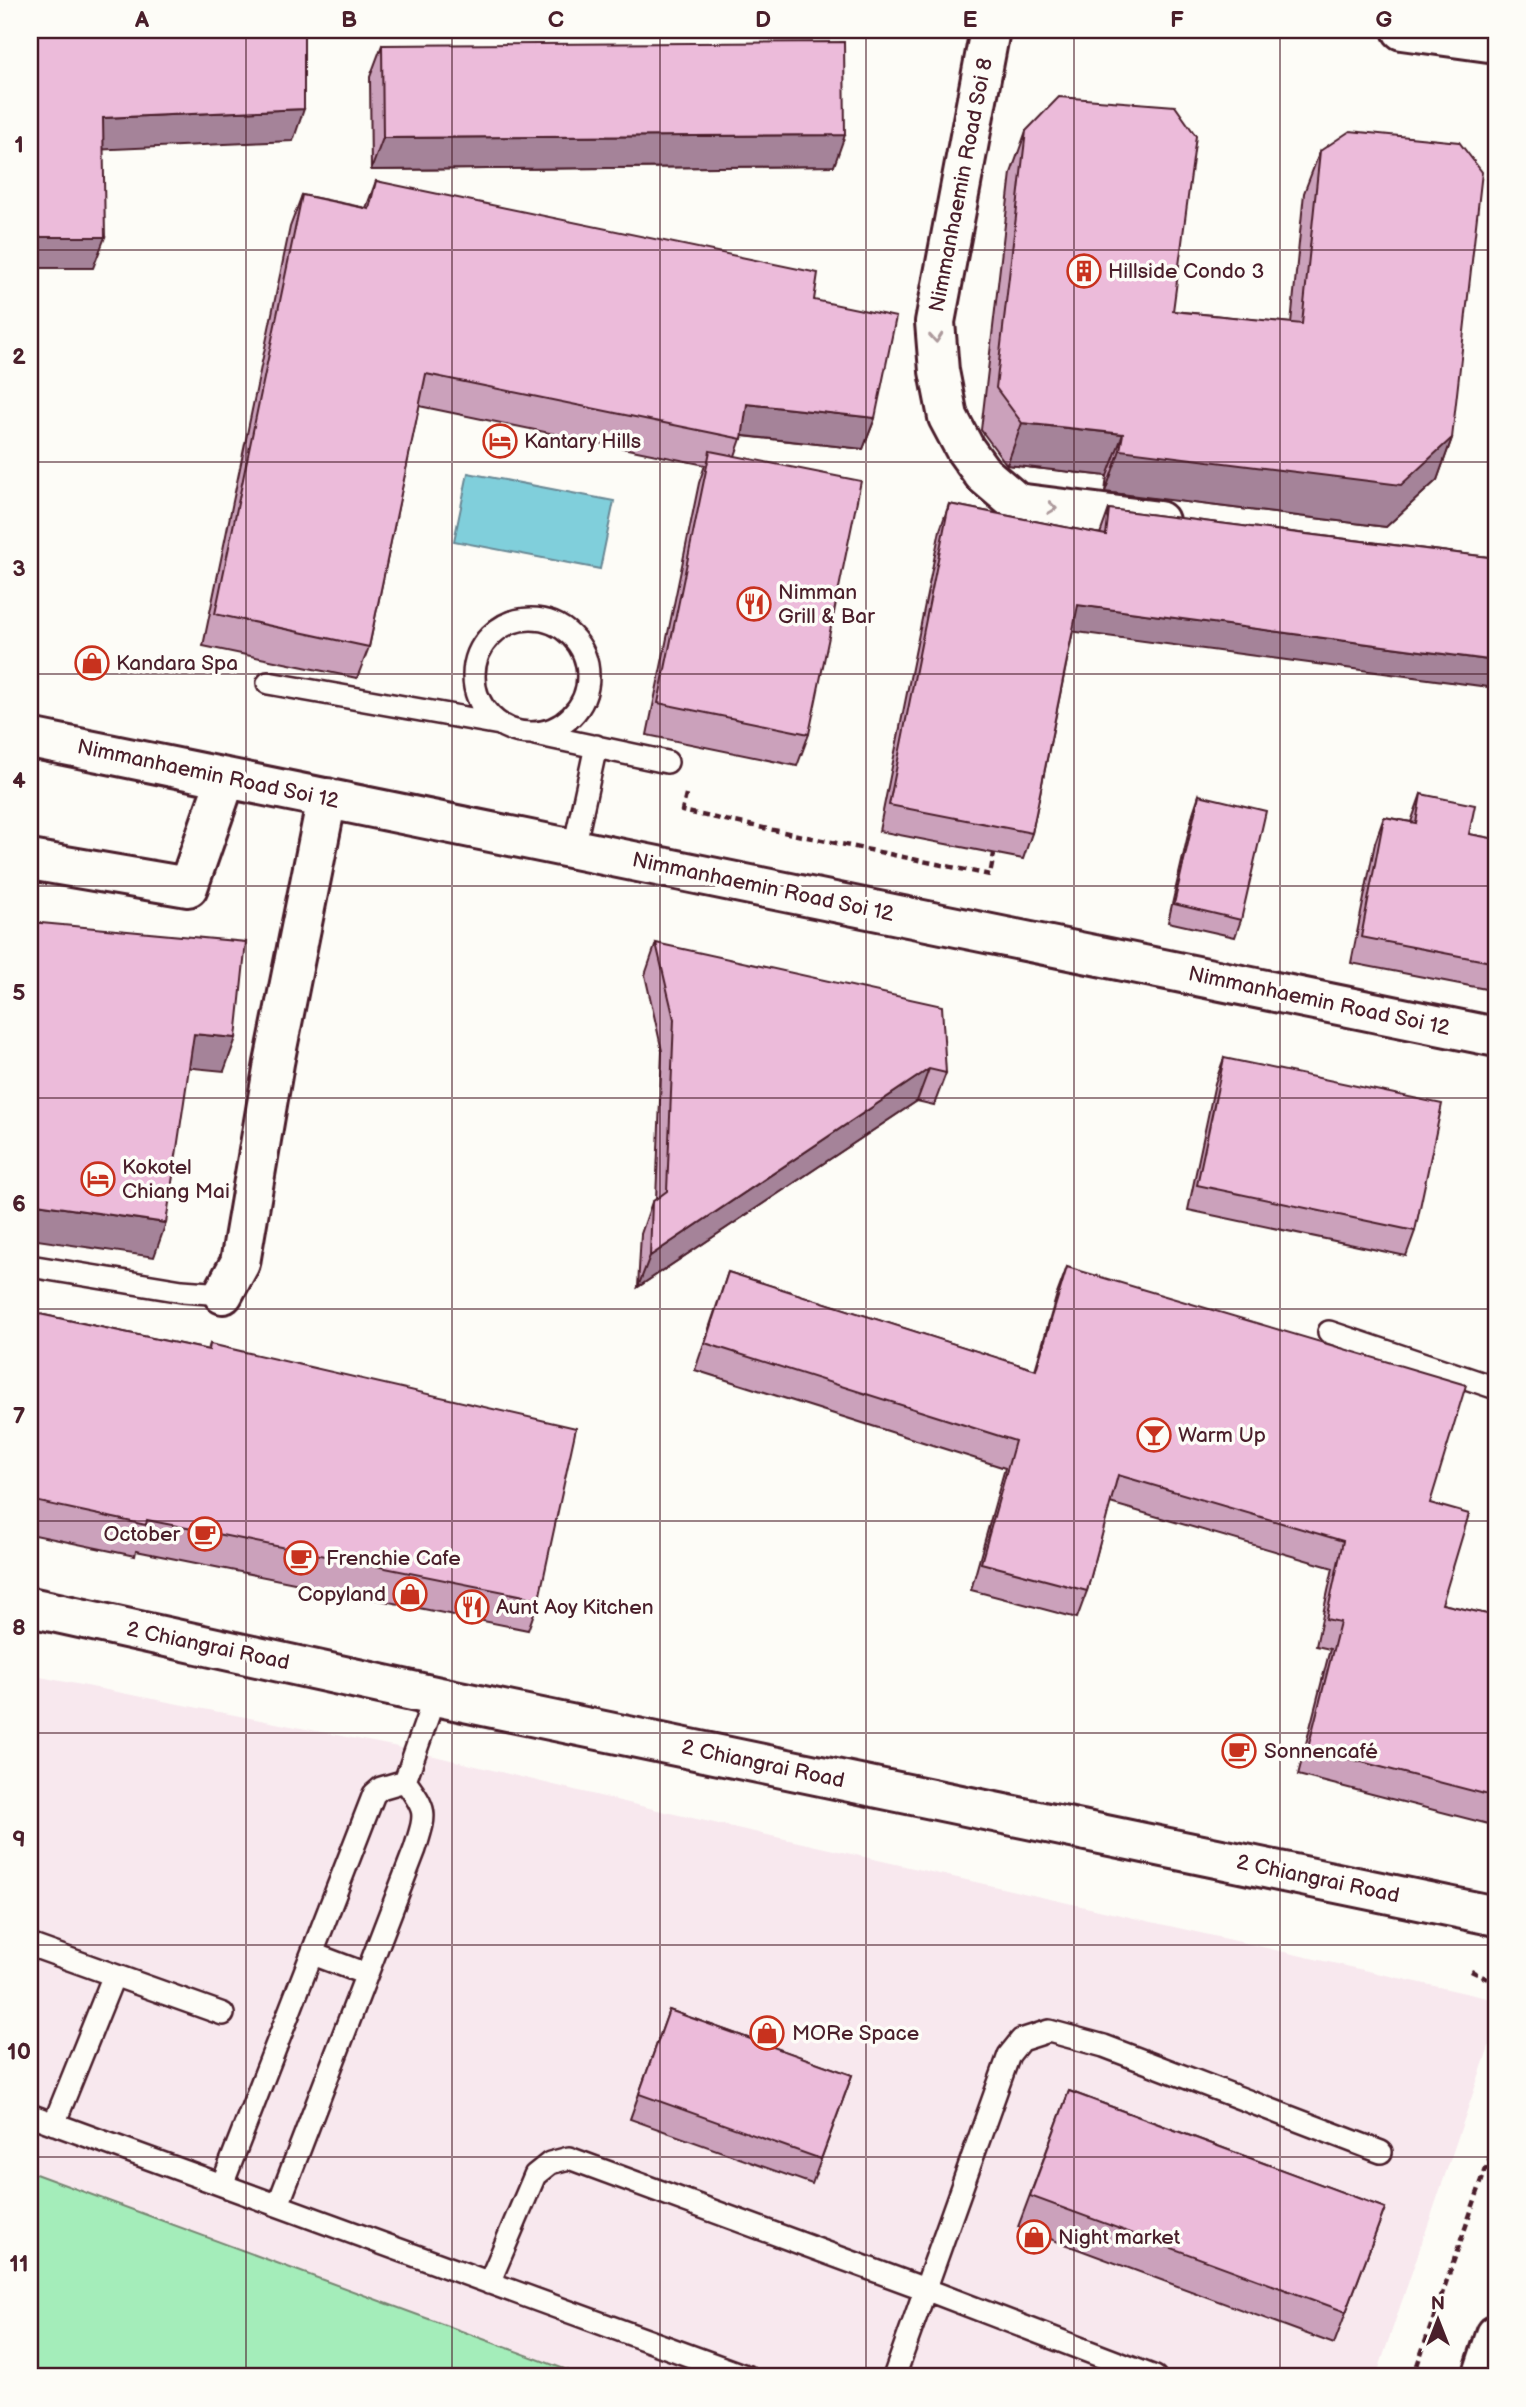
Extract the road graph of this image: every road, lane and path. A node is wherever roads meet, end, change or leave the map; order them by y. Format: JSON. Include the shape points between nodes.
{"nodes":[{"id":1,"x":990,"y":30,"type":"edge"},
{"id":2,"x":1402,"y":30,"type":"edge"},
{"id":3,"x":1487,"y":38,"type":"edge"},
{"id":4,"x":1196,"y":526,"type":"edge"},
{"id":5,"x":268,"y":683,"type":"dead end"},
{"id":6,"x":500,"y":724,"type":"junction"},
{"id":7,"x":534,"y":734,"type":"junction"},
{"id":8,"x":30,"y":738,"type":"edge"},
{"id":9,"x":596,"y":746,"type":"junction"},
{"id":10,"x":667,"y":762,"type":"dead end"},
{"id":11,"x":226,"y":778,"type":"junction"},
{"id":12,"x":688,"y":785,"type":"dead end"},
{"id":13,"x":327,"y":798,"type":"junction"},
{"id":14,"x":574,"y":848,"type":"junction"},
{"id":15,"x":994,"y":854,"type":"edge"},
{"id":16,"x":30,"y":860,"type":"edge"},
{"id":17,"x":1496,"y":1037,"type":"edge"},
{"id":18,"x":30,"y":1266,"type":"edge"},
{"id":19,"x":223,"y":1294,"type":"joint"},
{"id":20,"x":1329,"y":1332,"type":"dead end"},
{"id":21,"x":1496,"y":1388,"type":"edge"},
{"id":22,"x":30,"y":1607,"type":"edge"},
{"id":23,"x":435,"y":1696,"type":"junction"},
{"id":24,"x":405,"y":1781,"type":"junction"},
{"id":25,"x":1496,"y":1916,"type":"edge"},
{"id":26,"x":30,"y":1945,"type":"edge"},
{"id":27,"x":313,"y":1954,"type":"junction"},
{"id":28,"x":1471,"y":1971,"type":"dead end"},
{"id":29,"x":366,"y":1974,"type":"junction"},
{"id":30,"x":114,"y":1975,"type":"junction"},
{"id":31,"x":1496,"y":1983,"type":"edge"},
{"id":32,"x":223,"y":2014,"type":"dead end"},
{"id":33,"x":30,"y":2115,"type":"edge"},
{"id":34,"x":54,"y":2124,"type":"junction"},
{"id":35,"x":1496,"y":2140,"type":"edge"},
{"id":36,"x":1381,"y":2152,"type":"dead end"},
{"id":37,"x":222,"y":2185,"type":"junction"},
{"id":38,"x":278,"y":2205,"type":"junction"},
{"id":39,"x":489,"y":2283,"type":"junction"},
{"id":40,"x":925,"y":2289,"type":"junction"},
{"id":41,"x":1496,"y":2334,"type":"edge"},
{"id":42,"x":748,"y":2377,"type":"edge"},
{"id":43,"x":894,"y":2377,"type":"edge"},
{"id":44,"x":1155,"y":2377,"type":"edge"},
{"id":45,"x":1413,"y":2377,"type":"edge"},
{"id":46,"x":1482,"y":2377,"type":"edge"}],
"edges":[{"from":1,"to":4,"type":"street","name":"Nimmanhaemin Road Soi 8","one_way":true,"via":[[935,322],[948,417],[983,474],[1017,503]]},
{"from":2,"to":3,"type":"street"},
{"from":5,"to":6,"type":"lane"},
{"from":6,"to":7,"type":"lane"},
{"from":6,"to":7,"type":"lane","via":[[486,712],[473,678],[484,643],[513,622],[549,622],[578,643],[588,676],[586,693],[566,721]]},
{"from":7,"to":9,"type":"lane"},
{"from":8,"to":11,"type":"street","name":"Nimmanhaemin Road Soi 12"},
{"from":9,"to":10,"type":"lane"},
{"from":9,"to":14,"type":"lane"},
{"from":11,"to":13,"type":"street","name":"Nimmanhaemin Road Soi 12"},
{"from":11,"to":16,"type":"street","via":[[188,887]]},
{"from":12,"to":15,"type":"path","via":[[682,811],[990,875]]},
{"from":13,"to":14,"type":"street","name":"Nimmanhaemin Road Soi 12"},
{"from":13,"to":19,"type":"street","via":[[240,1263]]},
{"from":14,"to":17,"type":"street","name":"Nimmanhaemin Road Soi 12"},
{"from":18,"to":19,"type":"lane"},
{"from":20,"to":21,"type":"lane"},
{"from":22,"to":23,"type":"street","name":"2 Chiangrai Road"},
{"from":23,"to":24,"type":"lane"},
{"from":23,"to":25,"type":"street","name":"2 Chiangrai Road"},
{"from":24,"to":27,"type":"lane","via":[[374,1794]]},
{"from":24,"to":29,"type":"lane","via":[[422,1804],[425,1818]]},
{"from":26,"to":30,"type":"lane"},
{"from":27,"to":29,"type":"lane"},
{"from":27,"to":37,"type":"lane"},
{"from":28,"to":31,"type":"path"},
{"from":29,"to":38,"type":"lane"},
{"from":30,"to":32,"type":"lane"},
{"from":30,"to":34,"type":"lane"},
{"from":33,"to":34,"type":"lane"},
{"from":34,"to":37,"type":"lane"},
{"from":35,"to":45,"type":"path"},
{"from":36,"to":40,"type":"lane","via":[[1104,2046],[1049,2031],[1021,2040],[1009,2055]]},
{"from":37,"to":38,"type":"lane"},
{"from":38,"to":39,"type":"lane"},
{"from":39,"to":40,"type":"lane","via":[[535,2175],[550,2163],[569,2158]]},
{"from":39,"to":42,"type":"lane"},
{"from":40,"to":43,"type":"lane"},
{"from":40,"to":44,"type":"lane"},
{"from":41,"to":46,"type":"street"}]}
